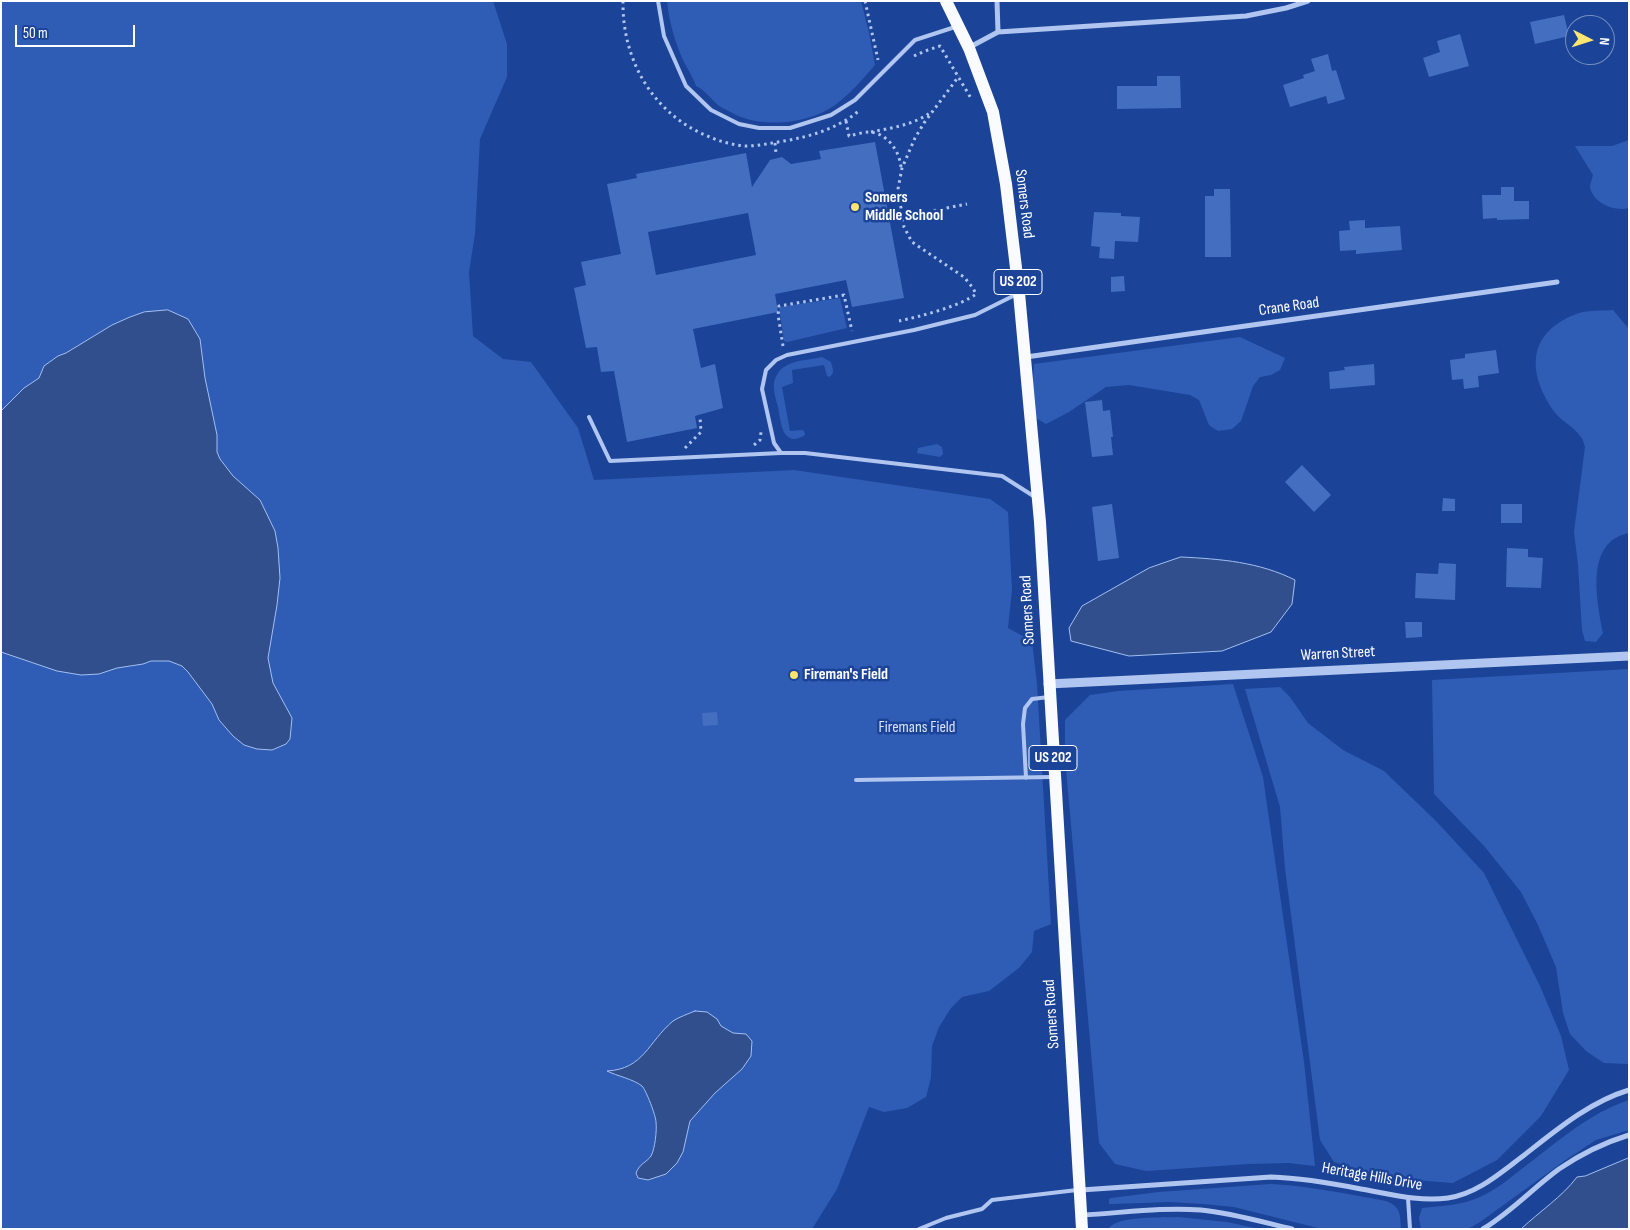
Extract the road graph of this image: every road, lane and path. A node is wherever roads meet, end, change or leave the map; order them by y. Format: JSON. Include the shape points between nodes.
{"nodes":[{"id":1,"x":623,"y":1,"type":"edge"},
{"id":2,"x":658,"y":1,"type":"edge"},
{"id":3,"x":865,"y":1,"type":"edge"},
{"id":4,"x":946,"y":1,"type":"edge"},
{"id":5,"x":997,"y":1,"type":"edge"},
{"id":6,"x":1308,"y":1,"type":"edge"},
{"id":7,"x":958,"y":25,"type":"junction"},
{"id":8,"x":998,"y":32,"type":"junction"},
{"id":9,"x":940,"y":46,"type":"dead end"},
{"id":10,"x":969,"y":48,"type":"junction"},
{"id":11,"x":878,"y":60,"type":"dead end"},
{"id":12,"x":934,"y":110,"type":"junction"},
{"id":13,"x":868,"y":132,"type":"junction"},
{"id":14,"x":775,"y":143,"type":"junction"},
{"id":15,"x":776,"y":154,"type":"dead end"},
{"id":16,"x":902,"y":168,"type":"junction"},
{"id":17,"x":966,"y":204,"type":"dead end"},
{"id":18,"x":902,"y":217,"type":"junction"},
{"id":19,"x":1557,"y":282,"type":"dead end"},
{"id":20,"x":1019,"y":294,"type":"junction"},
{"id":21,"x":893,"y":322,"type":"dead end"},
{"id":22,"x":844,"y":333,"type":"dead end"},
{"id":23,"x":788,"y":344,"type":"dead end"},
{"id":24,"x":783,"y":346,"type":"junction"},
{"id":25,"x":775,"y":348,"type":"dead end"},
{"id":26,"x":1026,"y":357,"type":"junction"},
{"id":27,"x":590,"y":417,"type":"dead end"},
{"id":28,"x":700,"y":417,"type":"dead end"},
{"id":29,"x":762,"y":431,"type":"dead end"},
{"id":30,"x":752,"y":446,"type":"dead end"},
{"id":31,"x":690,"y":451,"type":"dead end"},
{"id":32,"x":781,"y":453,"type":"junction"},
{"id":33,"x":1038,"y":498,"type":"junction"},
{"id":34,"x":1629,"y":656,"type":"edge"},
{"id":35,"x":1049,"y":690,"type":"junction"},
{"id":36,"x":1054,"y":777,"type":"junction"},
{"id":37,"x":1026,"y":778,"type":"junction"},
{"id":38,"x":856,"y":780,"type":"dead end"},
{"id":39,"x":1629,"y":1090,"type":"edge"},
{"id":40,"x":1629,"y":1136,"type":"edge"},
{"id":41,"x":1079,"y":1190,"type":"junction"},
{"id":42,"x":1408,"y":1198,"type":"junction"},
{"id":43,"x":1081,"y":1215,"type":"junction"},
{"id":44,"x":919,"y":1229,"type":"edge"},
{"id":45,"x":1082,"y":1229,"type":"edge"},
{"id":46,"x":1292,"y":1229,"type":"edge"},
{"id":47,"x":1410,"y":1229,"type":"edge"},
{"id":48,"x":1483,"y":1229,"type":"edge"}],
"edges":[{"from":1,"to":14,"type":"path","via":[[633,63],[662,107],[690,129],[714,139],[744,146]]},
{"from":2,"to":7,"type":"lane","via":[[664,36],[686,86],[711,110],[739,124],[759,128],[790,128],[832,115],[855,100],[915,40]]},
{"from":3,"to":11,"type":"path"},
{"from":4,"to":7,"type":"main road","name":"Somers Road","number":"US 202"},
{"from":5,"to":8,"type":"street"},
{"from":6,"to":8,"type":"street","via":[[1246,16]]},
{"from":7,"to":10,"type":"main road","name":"Somers Road","number":"US 202"},
{"from":8,"to":10,"type":"street"},
{"from":9,"to":12,"type":"path","via":[[959,76]]},
{"from":10,"to":20,"type":"main road","name":"Somers Road","number":"US 202","via":[[993,112],[1000,144]]},
{"from":12,"to":13,"type":"path","via":[[907,124]]},
{"from":12,"to":16,"type":"path","via":[[915,138]]},
{"from":13,"to":14,"type":"path","via":[[849,136],[846,121],[830,130]]},
{"from":13,"to":16,"type":"path","via":[[889,142],[896,150]]},
{"from":14,"to":15,"type":"path"},
{"from":16,"to":18,"type":"path","via":[[898,189]]},
{"from":17,"to":18,"type":"path"},
{"from":18,"to":21,"type":"path","via":[[912,242],[964,277],[976,294],[930,313]]},
{"from":19,"to":26,"type":"street","name":"Crane Road"},
{"from":20,"to":26,"type":"main road","name":"Somers Road","number":"US 202"},
{"from":20,"to":32,"type":"lane","via":[[975,315],[776,360],[766,370],[762,389],[774,443]]},
{"from":22,"to":24,"type":"path","via":[[852,331],[844,295],[779,306]]},
{"from":23,"to":24,"type":"path"},
{"from":24,"to":25,"type":"path"},
{"from":26,"to":33,"type":"main road","name":"Somers Road","number":"US 202"},
{"from":27,"to":32,"type":"lane","via":[[610,461]]},
{"from":28,"to":31,"type":"path","via":[[701,432],[680,452]]},
{"from":29,"to":30,"type":"path","via":[[760,440]]},
{"from":32,"to":33,"type":"lane","via":[[1002,476]]},
{"from":33,"to":35,"type":"main road","name":"Somers Road","number":"US 202"},
{"from":34,"to":35,"type":"street","name":"Warren Street"},
{"from":35,"to":36,"type":"main road","name":"Somers Road","number":"US 202"},
{"from":35,"to":37,"type":"lane","via":[[1032,699],[1025,708]]},
{"from":36,"to":37,"type":"lane"},
{"from":36,"to":41,"type":"main road","name":"Somers Road","number":"US 202"},
{"from":37,"to":38,"type":"lane"},
{"from":39,"to":42,"type":"street","name":"Heritage Hills Drive","via":[[1570,1121],[1484,1185],[1449,1198]]},
{"from":40,"to":48,"type":"street","via":[[1581,1154]]},
{"from":41,"to":42,"type":"street","name":"Heritage Hills Drive","via":[[1272,1177],[1302,1178]]},
{"from":41,"to":43,"type":"main road","name":"Somers Road","number":"US 202"},
{"from":41,"to":44,"type":"lane","via":[[992,1200],[982,1209]]},
{"from":42,"to":47,"type":"lane"},
{"from":43,"to":45,"type":"main road","name":"Somers Road","number":"US 202"},
{"from":43,"to":46,"type":"street","via":[[1135,1210],[1202,1210]]}]}
